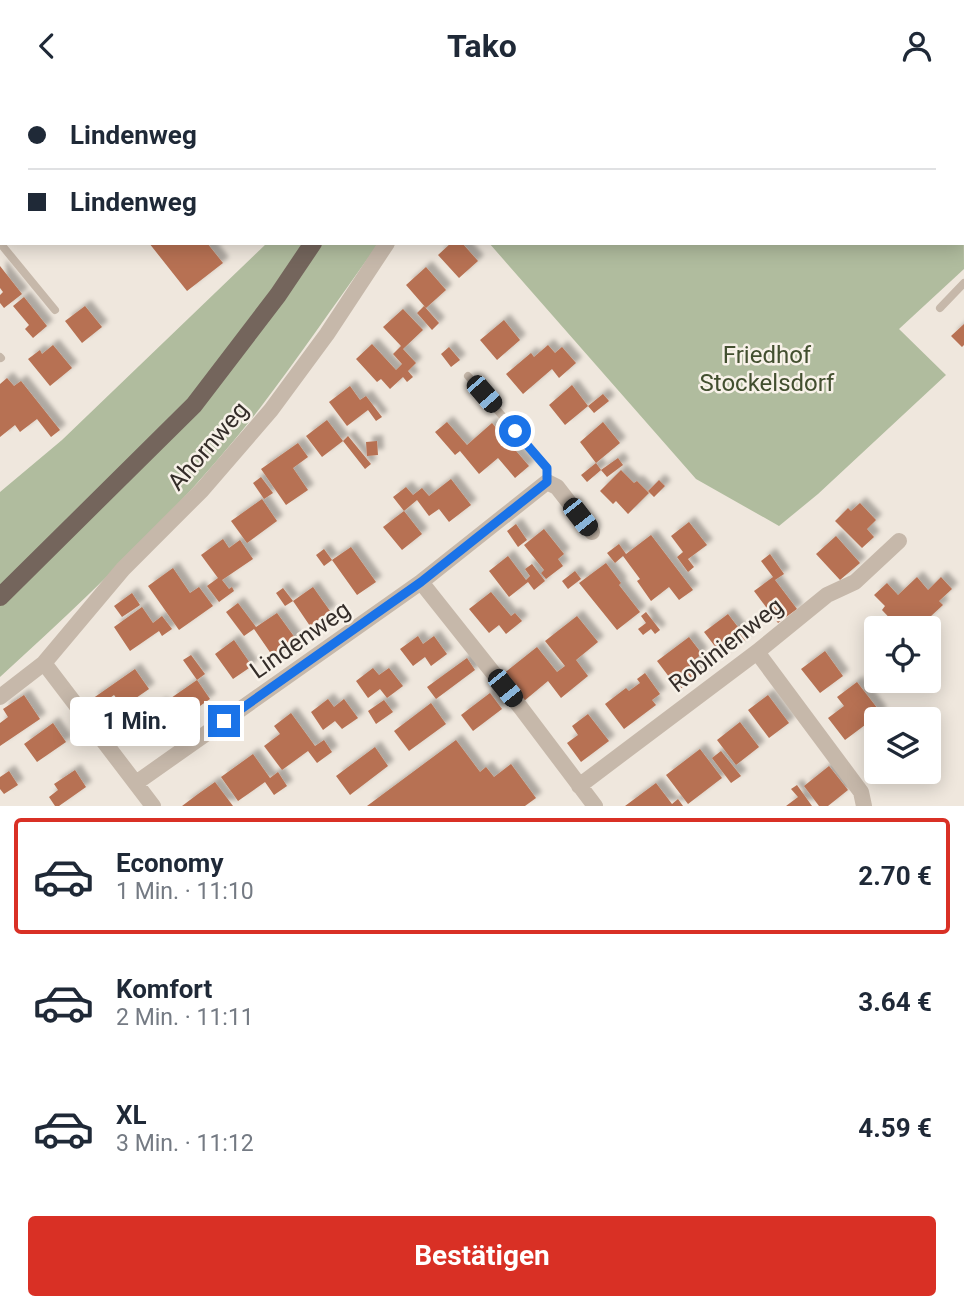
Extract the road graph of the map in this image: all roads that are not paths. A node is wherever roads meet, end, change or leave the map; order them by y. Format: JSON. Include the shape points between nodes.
{"nodes":[{"id":1,"x":2,"y":245,"type":"edge"},
{"id":2,"x":312,"y":245,"type":"edge"},
{"id":3,"x":386,"y":245,"type":"edge"},
{"id":4,"x":964,"y":282,"type":"edge"},
{"id":5,"x":940,"y":308,"type":"dead end"},
{"id":6,"x":55,"y":310,"type":"dead end"},
{"id":7,"x":468,"y":376,"type":"dead end"},
{"id":8,"x":547,"y":482,"type":"junction"},
{"id":9,"x":592,"y":532,"type":"dead end"},
{"id":10,"x":899,"y":541,"type":"dead end"},
{"id":11,"x":421,"y":582,"type":"junction"},
{"id":12,"x":0,"y":595,"type":"edge"},
{"id":13,"x":757,"y":652,"type":"junction"},
{"id":14,"x":44,"y":663,"type":"junction"},
{"id":15,"x":0,"y":697,"type":"edge"},
{"id":16,"x":136,"y":783,"type":"junction"},
{"id":17,"x":579,"y":786,"type":"junction"},
{"id":18,"x":153,"y":806,"type":"edge"},
{"id":19,"x":595,"y":806,"type":"edge"},
{"id":20,"x":864,"y":806,"type":"edge"}],
"edges":[{"from":1,"to":6,"type":"lane"},
{"from":2,"to":12,"type":"main road","via":[[194,405]]},
{"from":3,"to":14,"type":"street","name":"Ahornweg","via":[[271,410],[202,490],[123,569]]},
{"from":4,"to":5,"type":"lane"},
{"from":7,"to":8,"type":"lane","via":[[547,468]]},
{"from":8,"to":9,"type":"street","via":[[557,487]]},
{"from":8,"to":11,"type":"street","name":"Lindenweg"},
{"from":10,"to":13,"type":"street","name":"Robinienweg","via":[[855,582],[827,595]]},
{"from":11,"to":16,"type":"street","name":"Lindenweg"},
{"from":11,"to":17,"type":"street"},
{"from":13,"to":17,"type":"street","name":"Robinienweg"},
{"from":13,"to":20,"type":"street","via":[[861,792]]},
{"from":14,"to":15,"type":"street","name":"Ahornweg"},
{"from":14,"to":16,"type":"street"},
{"from":16,"to":18,"type":"street"},
{"from":17,"to":19,"type":"street"}]}
